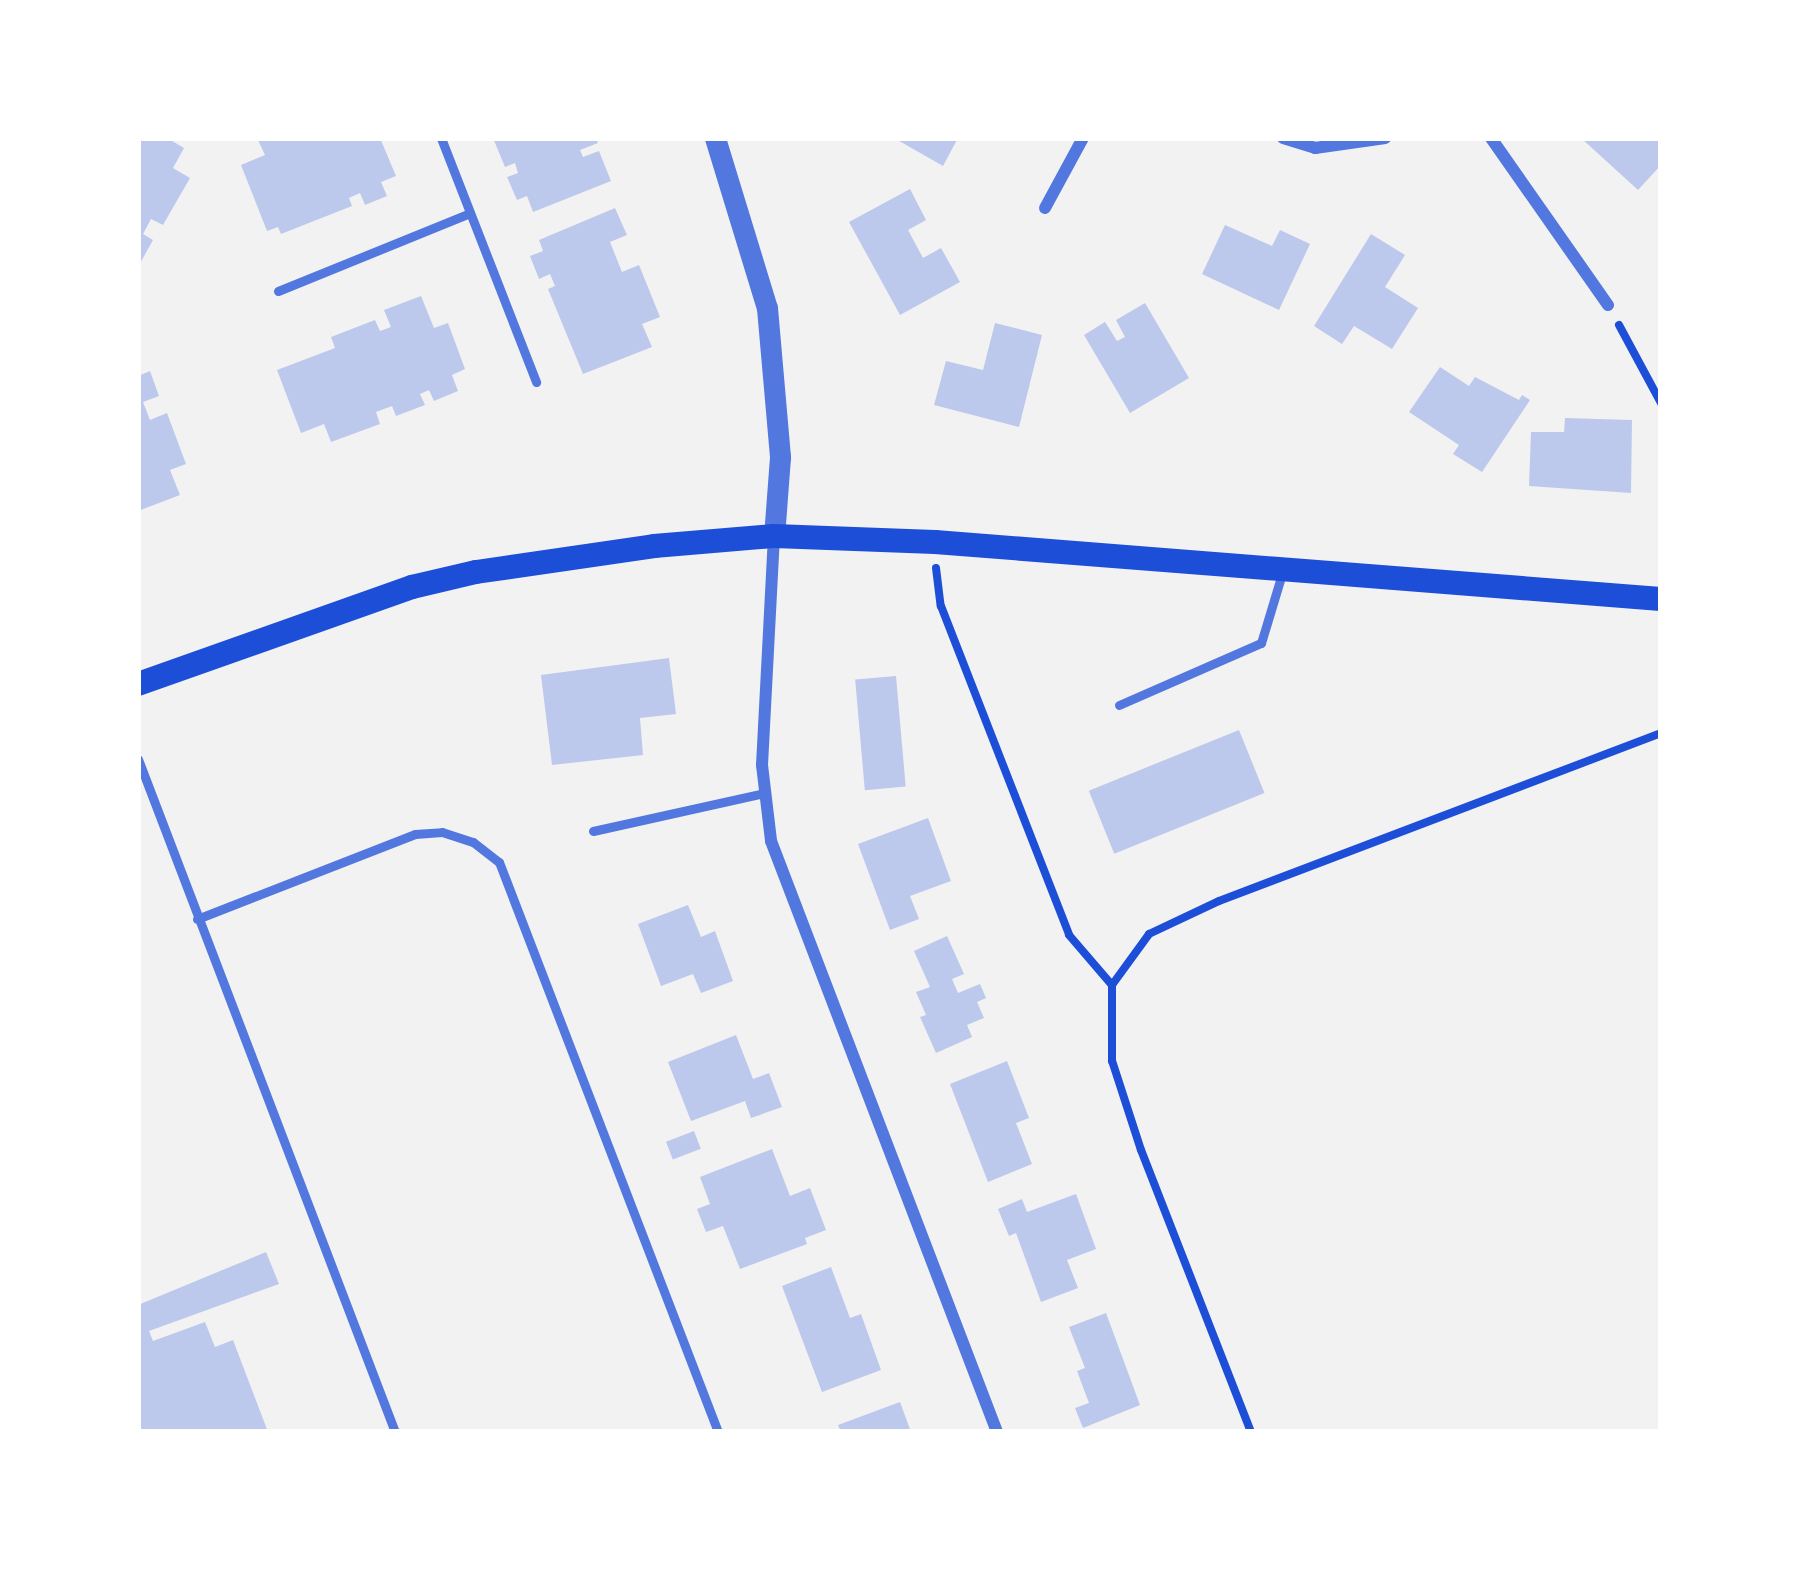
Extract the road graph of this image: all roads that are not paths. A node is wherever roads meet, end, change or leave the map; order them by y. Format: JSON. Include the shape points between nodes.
{"nodes":[{"id":1,"x":441,"y":138,"type":"edge"},
{"id":2,"x":715,"y":138,"type":"edge"},
{"id":3,"x":1083,"y":138,"type":"edge"},
{"id":4,"x":1283,"y":138,"type":"edge"},
{"id":5,"x":1385,"y":138,"type":"edge"},
{"id":6,"x":1491,"y":138,"type":"edge"},
{"id":7,"x":1046,"y":208,"type":"dead end"},
{"id":8,"x":470,"y":213,"type":"junction"},
{"id":9,"x":278,"y":291,"type":"dead end"},
{"id":10,"x":1608,"y":305,"type":"road end"},
{"id":11,"x":536,"y":382,"type":"dead end"},
{"id":12,"x":774,"y":536,"type":"junction"},
{"id":13,"x":1282,"y":570,"type":"junction"},
{"id":14,"x":1661,"y":599,"type":"edge"},
{"id":15,"x":138,"y":684,"type":"edge"},
{"id":16,"x":1119,"y":706,"type":"dead end"},
{"id":17,"x":138,"y":759,"type":"edge"},
{"id":18,"x":764,"y":793,"type":"junction"},
{"id":19,"x":592,"y":831,"type":"dead end"},
{"id":20,"x":197,"y":919,"type":"junction"},
{"id":21,"x":395,"y":1432,"type":"edge"},
{"id":22,"x":718,"y":1432,"type":"edge"},
{"id":23,"x":997,"y":1432,"type":"edge"}],
"edges":[{"from":1,"to":8,"type":"lane"},
{"from":2,"to":12,"type":"street","via":[[770,325],[780,457]]},
{"from":3,"to":7,"type":"street"},
{"from":4,"to":5,"type":"street","via":[[1315,148]]},
{"from":6,"to":10,"type":"street"},
{"from":8,"to":9,"type":"lane"},
{"from":8,"to":11,"type":"lane"},
{"from":12,"to":13,"type":"main road"},
{"from":12,"to":15,"type":"main road","via":[[541,561],[412,587]]},
{"from":12,"to":18,"type":"street"},
{"from":13,"to":14,"type":"main road"},
{"from":13,"to":16,"type":"lane","via":[[1261,643]]},
{"from":17,"to":20,"type":"lane"},
{"from":18,"to":19,"type":"lane"},
{"from":18,"to":23,"type":"street","via":[[780,875]]},
{"from":20,"to":21,"type":"lane"},
{"from":20,"to":22,"type":"lane","via":[[415,834],[473,842],[499,862]]}]}
